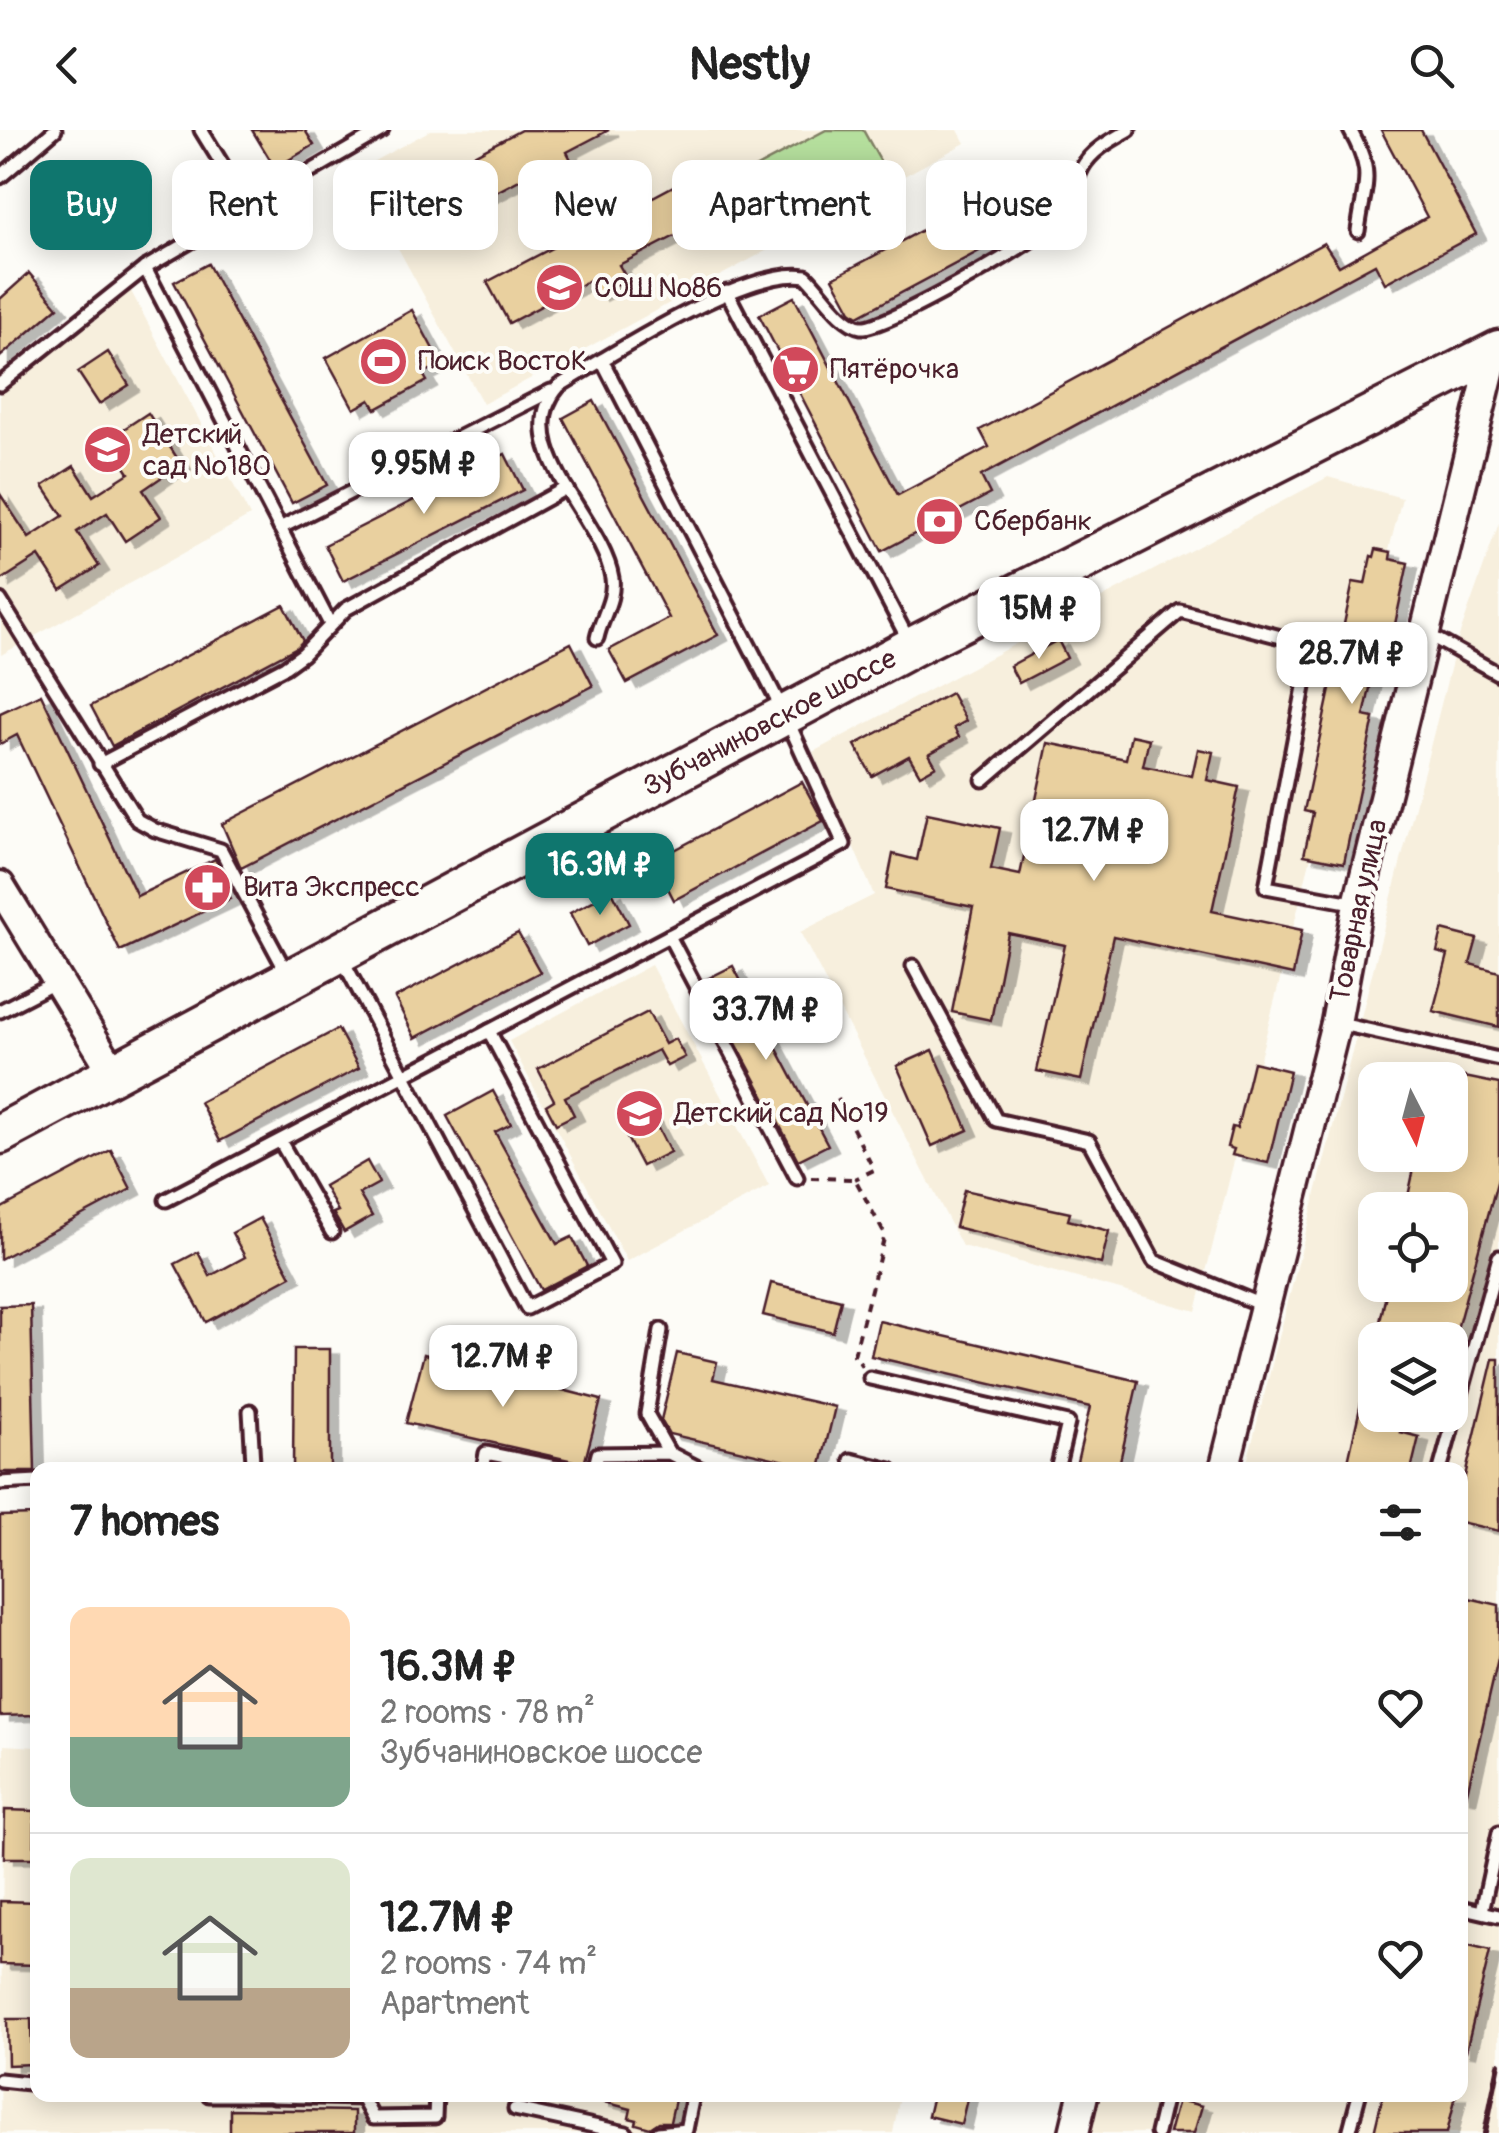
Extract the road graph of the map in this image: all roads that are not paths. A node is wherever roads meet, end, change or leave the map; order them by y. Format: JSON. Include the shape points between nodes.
{"nodes":[{"id":1,"x":55,"y":130,"type":"edge"},
{"id":2,"x":201,"y":130,"type":"edge"},
{"id":3,"x":382,"y":130,"type":"edge"},
{"id":4,"x":1129,"y":130,"type":"edge"},
{"id":5,"x":1350,"y":130,"type":"edge"},
{"id":6,"x":219,"y":160,"type":"edge"},
{"id":7,"x":313,"y":170,"type":"edge"},
{"id":8,"x":0,"y":177,"type":"edge"},
{"id":9,"x":1358,"y":231,"type":"dead end"},
{"id":10,"x":176,"y":250,"type":"edge"},
{"id":11,"x":144,"y":268,"type":"junction"},
{"id":12,"x":727,"y":292,"type":"junction"},
{"id":13,"x":1497,"y":349,"type":"edge"},
{"id":14,"x":602,"y":360,"type":"junction"},
{"id":15,"x":0,"y":384,"type":"edge"},
{"id":16,"x":559,"y":386,"type":"junction"},
{"id":17,"x":566,"y":488,"type":"junction"},
{"id":18,"x":280,"y":528,"type":"junction"},
{"id":19,"x":0,"y":600,"type":"edge"},
{"id":20,"x":330,"y":624,"type":"junction"},
{"id":21,"x":1424,"y":632,"type":"junction"},
{"id":22,"x":597,"y":638,"type":"dead end"},
{"id":23,"x":912,"y":647,"type":"junction"},
{"id":24,"x":1499,"y":674,"type":"edge"},
{"id":25,"x":785,"y":715,"type":"junction"},
{"id":26,"x":100,"y":764,"type":"junction"},
{"id":27,"x":983,"y":780,"type":"dead end"},
{"id":28,"x":0,"y":886,"type":"edge"},
{"id":29,"x":1358,"y":904,"type":"junction"},
{"id":30,"x":669,"y":936,"type":"junction"},
{"id":31,"x":339,"y":953,"type":"junction"},
{"id":32,"x":913,"y":966,"type":"dead end"},
{"id":33,"x":290,"y":980,"type":"junction"},
{"id":34,"x":58,"y":981,"type":"junction"},
{"id":35,"x":0,"y":1010,"type":"edge"},
{"id":36,"x":1336,"y":1023,"type":"junction"},
{"id":37,"x":489,"y":1031,"type":"junction"},
{"id":38,"x":1499,"y":1059,"type":"edge"},
{"id":39,"x":114,"y":1073,"type":"junction"},
{"id":40,"x":404,"y":1076,"type":"junction"},
{"id":41,"x":0,"y":1134,"type":"edge"},
{"id":42,"x":280,"y":1141,"type":"junction"},
{"id":43,"x":796,"y":1178,"type":"road end"},
{"id":44,"x":166,"y":1200,"type":"dead end"},
{"id":45,"x":332,"y":1232,"type":"dead end"},
{"id":46,"x":1499,"y":1256,"type":"edge"},
{"id":47,"x":1264,"y":1306,"type":"junction"},
{"id":48,"x":661,"y":1330,"type":"dead end"},
{"id":49,"x":870,"y":1378,"type":"road end"},
{"id":50,"x":250,"y":1411,"type":"dead end"},
{"id":51,"x":669,"y":1453,"type":"junction"},
{"id":52,"x":850,"y":1460,"type":"dead end"},
{"id":53,"x":253,"y":1462,"type":"edge"},
{"id":54,"x":484,"y":1462,"type":"edge"},
{"id":55,"x":531,"y":1462,"type":"edge"},
{"id":56,"x":596,"y":1462,"type":"edge"},
{"id":57,"x":686,"y":1462,"type":"edge"},
{"id":58,"x":858,"y":1462,"type":"edge"},
{"id":59,"x":1058,"y":1462,"type":"edge"},
{"id":60,"x":1226,"y":1462,"type":"edge"},
{"id":61,"x":1442,"y":1462,"type":"edge"},
{"id":62,"x":30,"y":1481,"type":"edge"},
{"id":63,"x":0,"y":1482,"type":"edge"},
{"id":64,"x":1499,"y":1833,"type":"edge"},
{"id":65,"x":1468,"y":1908,"type":"edge"},
{"id":66,"x":1482,"y":1911,"type":"junction"},
{"id":67,"x":1499,"y":1916,"type":"edge"},
{"id":68,"x":0,"y":2080,"type":"edge"},
{"id":69,"x":30,"y":2083,"type":"edge"},
{"id":70,"x":365,"y":2102,"type":"edge"},
{"id":71,"x":436,"y":2102,"type":"edge"},
{"id":72,"x":692,"y":2102,"type":"edge"},
{"id":73,"x":1081,"y":2102,"type":"edge"},
{"id":74,"x":1164,"y":2102,"type":"edge"},
{"id":75,"x":1357,"y":2102,"type":"edge"},
{"id":76,"x":515,"y":2109,"type":"dead end"},
{"id":77,"x":626,"y":2133,"type":"edge"},
{"id":78,"x":658,"y":2133,"type":"edge"},
{"id":79,"x":1074,"y":2133,"type":"edge"},
{"id":80,"x":1157,"y":2133,"type":"edge"},
{"id":81,"x":1350,"y":2133,"type":"edge"}],
"edges":[{"from":1,"to":8,"type":"lane"},
{"from":2,"to":6,"type":"lane"},
{"from":3,"to":7,"type":"lane"},
{"from":4,"to":12,"type":"lane","via":[[1083,166],[1052,225],[884,322],[860,327],[844,320],[806,276],[778,276]]},
{"from":5,"to":9,"type":"lane","via":[[1369,178]]},
{"from":10,"to":11,"type":"lane"},
{"from":11,"to":15,"type":"lane"},
{"from":11,"to":18,"type":"lane"},
{"from":12,"to":14,"type":"lane"},
{"from":12,"to":23,"type":"lane"},
{"from":13,"to":21,"type":"street","name":"Товарная улица"},
{"from":13,"to":23,"type":"main road","name":"Зубчаниновское шоссе"},
{"from":14,"to":16,"type":"lane"},
{"from":14,"to":25,"type":"lane"},
{"from":16,"to":17,"type":"lane","via":[[543,413]]},
{"from":16,"to":18,"type":"lane"},
{"from":17,"to":20,"type":"lane","via":[[363,599]]},
{"from":17,"to":22,"type":"lane","via":[[612,576]]},
{"from":18,"to":20,"type":"lane"},
{"from":19,"to":26,"type":"lane"},
{"from":20,"to":26,"type":"lane","via":[[285,667]]},
{"from":21,"to":24,"type":"lane"},
{"from":21,"to":29,"type":"street","name":"Товарная улица"},
{"from":23,"to":25,"type":"main road","name":"Зубчаниновское шоссе"},
{"from":25,"to":30,"type":"lane","via":[[844,844]]},
{"from":25,"to":31,"type":"main road","name":"Зубчаниновское шоссе"},
{"from":26,"to":33,"type":"lane","via":[[137,820],[222,850]]},
{"from":27,"to":29,"type":"lane","via":[[1180,611],[1312,644],[1266,887]]},
{"from":28,"to":34,"type":"street"},
{"from":29,"to":36,"type":"street","name":"Товарная улица"},
{"from":30,"to":37,"type":"lane"},
{"from":30,"to":43,"type":"lane"},
{"from":31,"to":33,"type":"main road","name":"Зубчаниновское шоссе"},
{"from":31,"to":40,"type":"lane"},
{"from":32,"to":47,"type":"lane","via":[[996,1120],[1089,1140],[1154,1261]]},
{"from":33,"to":39,"type":"main road","name":"Зубчаниновское шоссе"},
{"from":34,"to":35,"type":"lane"},
{"from":34,"to":39,"type":"street"},
{"from":36,"to":38,"type":"lane"},
{"from":36,"to":47,"type":"street","name":"Товарная улица"},
{"from":37,"to":40,"type":"lane"},
{"from":37,"to":40,"type":"lane","via":[[612,1264],[526,1308]]},
{"from":39,"to":41,"type":"main road","name":"Зубчаниновское шоссе"},
{"from":40,"to":42,"type":"lane"},
{"from":42,"to":44,"type":"lane"},
{"from":42,"to":45,"type":"lane"},
{"from":46,"to":61,"type":"lane"},
{"from":47,"to":60,"type":"street","name":"Товарная улица"},
{"from":48,"to":51,"type":"lane","via":[[647,1414]]},
{"from":49,"to":59,"type":"lane","via":[[1068,1423]]},
{"from":50,"to":53,"type":"lane"},
{"from":51,"to":56,"type":"lane","via":[[598,1454]]},
{"from":51,"to":57,"type":"lane"},
{"from":52,"to":58,"type":"lane"},
{"from":54,"to":55,"type":"lane","via":[[486,1453]]},
{"from":62,"to":63,"type":"lane"},
{"from":64,"to":66,"type":"lane"},
{"from":65,"to":66,"type":"lane"},
{"from":66,"to":67,"type":"lane"},
{"from":68,"to":69,"type":"lane"},
{"from":70,"to":71,"type":"lane","via":[[374,2118],[436,2117]]},
{"from":72,"to":78,"type":"lane","via":[[686,2130]]},
{"from":73,"to":79,"type":"street"},
{"from":74,"to":80,"type":"lane"},
{"from":75,"to":81,"type":"lane"},
{"from":76,"to":77,"type":"lane"}]}
